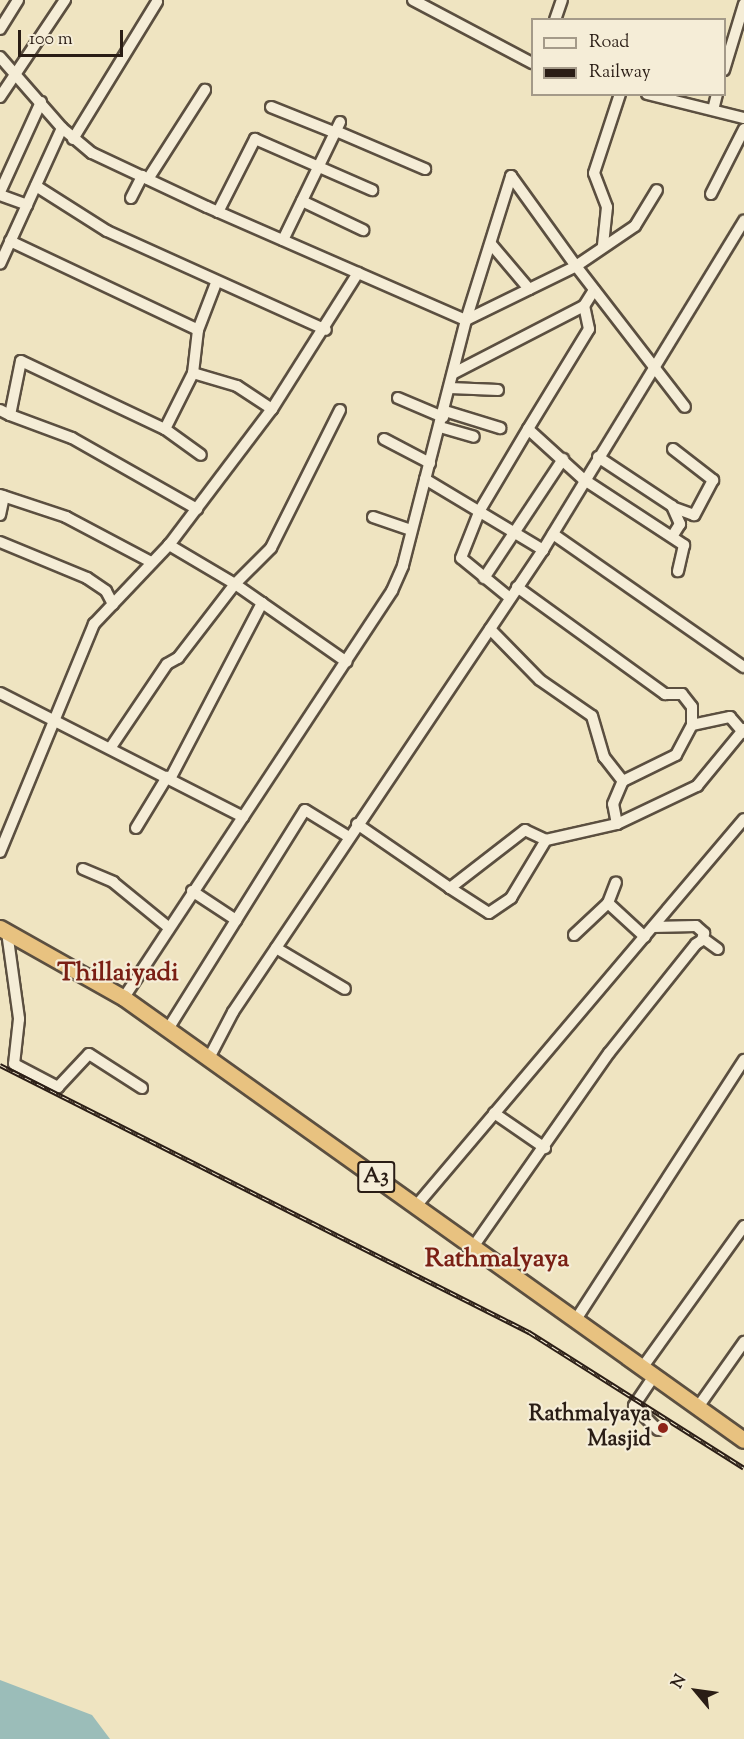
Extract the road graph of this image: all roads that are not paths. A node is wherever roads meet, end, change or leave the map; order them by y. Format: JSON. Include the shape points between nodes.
{"nodes":[{"id":1,"x":18,"y":0,"type":"edge"},
{"id":2,"x":65,"y":0,"type":"edge"},
{"id":3,"x":413,"y":0,"type":"edge"},
{"id":4,"x":562,"y":0,"type":"edge"},
{"id":5,"x":157,"y":2,"type":"dead end"},
{"id":6,"x":744,"y":4,"type":"edge"},
{"id":7,"x":556,"y":18,"type":"edge"},
{"id":8,"x":0,"y":29,"type":"edge"},
{"id":9,"x":0,"y":57,"type":"edge"},
{"id":10,"x":531,"y":62,"type":"edge"},
{"id":11,"x":726,"y":63,"type":"edge"},
{"id":12,"x":18,"y":75,"type":"junction"},
{"id":13,"x":205,"y":90,"type":"dead end"},
{"id":14,"x":619,"y":96,"type":"edge"},
{"id":15,"x":655,"y":96,"type":"edge"},
{"id":16,"x":716,"y":96,"type":"edge"},
{"id":17,"x":0,"y":97,"type":"edge"},
{"id":18,"x":41,"y":102,"type":"junction"},
{"id":19,"x":271,"y":107,"type":"dead end"},
{"id":20,"x":713,"y":110,"type":"junction"},
{"id":21,"x":744,"y":118,"type":"edge"},
{"id":22,"x":62,"y":128,"type":"junction"},
{"id":23,"x":337,"y":129,"type":"junction"},
{"id":24,"x":744,"y":129,"type":"edge"},
{"id":25,"x":73,"y":139,"type":"junction"},
{"id":26,"x":319,"y":166,"type":"junction"},
{"id":27,"x":425,"y":169,"type":"dead end"},
{"id":28,"x":145,"y":178,"type":"junction"},
{"id":29,"x":36,"y":186,"type":"junction"},
{"id":30,"x":372,"y":190,"type":"dead end"},
{"id":31,"x":657,"y":190,"type":"dead end"},
{"id":32,"x":0,"y":193,"type":"edge"},
{"id":33,"x":711,"y":194,"type":"dead end"},
{"id":34,"x":130,"y":198,"type":"dead end"},
{"id":35,"x":302,"y":201,"type":"junction"},
{"id":36,"x":27,"y":205,"type":"junction"},
{"id":37,"x":218,"y":212,"type":"junction"},
{"id":38,"x":744,"y":221,"type":"edge"},
{"id":39,"x":363,"y":230,"type":"dead end"},
{"id":40,"x":283,"y":240,"type":"junction"},
{"id":41,"x":10,"y":241,"type":"junction"},
{"id":42,"x":491,"y":244,"type":"junction"},
{"id":43,"x":603,"y":245,"type":"junction"},
{"id":44,"x":0,"y":264,"type":"edge"},
{"id":45,"x":576,"y":266,"type":"junction"},
{"id":46,"x":358,"y":273,"type":"junction"},
{"id":47,"x":216,"y":284,"type":"junction"},
{"id":48,"x":529,"y":289,"type":"junction"},
{"id":49,"x":594,"y":290,"type":"junction"},
{"id":50,"x":584,"y":306,"type":"junction"},
{"id":51,"x":466,"y":320,"type":"junction"},
{"id":52,"x":198,"y":330,"type":"junction"},
{"id":53,"x":326,"y":330,"type":"junction"},
{"id":54,"x":654,"y":365,"type":"junction"},
{"id":55,"x":194,"y":373,"type":"junction"},
{"id":56,"x":454,"y":373,"type":"junction"},
{"id":57,"x":450,"y":388,"type":"junction"},
{"id":58,"x":498,"y":390,"type":"dead end"},
{"id":59,"x":398,"y":398,"type":"dead end"},
{"id":60,"x":685,"y":407,"type":"dead end"},
{"id":61,"x":272,"y":408,"type":"junction"},
{"id":62,"x":340,"y":410,"type":"dead end"},
{"id":63,"x":5,"y":412,"type":"edge"},
{"id":64,"x":443,"y":418,"type":"junction"},
{"id":65,"x":500,"y":428,"type":"dead end"},
{"id":66,"x":165,"y":429,"type":"junction"},
{"id":67,"x":528,"y":429,"type":"junction"},
{"id":68,"x":474,"y":437,"type":"dead end"},
{"id":69,"x":384,"y":439,"type":"dead end"},
{"id":70,"x":673,"y":449,"type":"dead end"},
{"id":71,"x":201,"y":455,"type":"dead end"},
{"id":72,"x":598,"y":457,"type":"junction"},
{"id":73,"x":563,"y":459,"type":"junction"},
{"id":74,"x":430,"y":463,"type":"junction"},
{"id":75,"x":425,"y":479,"type":"junction"},
{"id":76,"x":583,"y":479,"type":"junction"},
{"id":77,"x":2,"y":495,"type":"edge"},
{"id":78,"x":672,"y":506,"type":"junction"},
{"id":79,"x":197,"y":508,"type":"junction"},
{"id":80,"x":480,"y":510,"type":"junction"},
{"id":81,"x":0,"y":515,"type":"edge"},
{"id":82,"x":373,"y":517,"type":"dead end"},
{"id":83,"x":411,"y":530,"type":"junction"},
{"id":84,"x":513,"y":532,"type":"junction"},
{"id":85,"x":553,"y":534,"type":"junction"},
{"id":86,"x":672,"y":537,"type":"junction"},
{"id":87,"x":0,"y":542,"type":"edge"},
{"id":88,"x":169,"y":545,"type":"junction"},
{"id":89,"x":543,"y":550,"type":"junction"},
{"id":90,"x":151,"y":562,"type":"junction"},
{"id":91,"x":678,"y":571,"type":"dead end"},
{"id":92,"x":484,"y":578,"type":"junction"},
{"id":93,"x":235,"y":584,"type":"junction"},
{"id":94,"x":518,"y":587,"type":"junction"},
{"id":95,"x":510,"y":598,"type":"junction"},
{"id":96,"x":262,"y":603,"type":"junction"},
{"id":97,"x":112,"y":604,"type":"junction"},
{"id":98,"x":490,"y":629,"type":"junction"},
{"id":99,"x":347,"y":662,"type":"junction"},
{"id":100,"x":744,"y":667,"type":"edge"},
{"id":101,"x":0,"y":693,"type":"edge"},
{"id":102,"x":55,"y":720,"type":"junction"},
{"id":103,"x":692,"y":725,"type":"junction"},
{"id":104,"x":743,"y":731,"type":"edge"},
{"id":105,"x":111,"y":747,"type":"junction"},
{"id":106,"x":168,"y":778,"type":"junction"},
{"id":107,"x":623,"y":781,"type":"junction"},
{"id":108,"x":243,"y":816,"type":"junction"},
{"id":109,"x":744,"y":819,"type":"edge"},
{"id":110,"x":617,"y":824,"type":"junction"},
{"id":111,"x":357,"y":825,"type":"junction"},
{"id":112,"x":136,"y":828,"type":"dead end"},
{"id":113,"x":349,"y":837,"type":"junction"},
{"id":114,"x":546,"y":840,"type":"junction"},
{"id":115,"x":0,"y":852,"type":"edge"},
{"id":116,"x":83,"y":869,"type":"dead end"},
{"id":117,"x":616,"y":882,"type":"dead end"},
{"id":118,"x":450,"y":888,"type":"junction"},
{"id":119,"x":192,"y":891,"type":"junction"},
{"id":120,"x":608,"y":903,"type":"junction"},
{"id":121,"x":236,"y":920,"type":"junction"},
{"id":122,"x":168,"y":927,"type":"junction"},
{"id":123,"x":653,"y":927,"type":"junction"},
{"id":124,"x":3,"y":930,"type":"edge"},
{"id":125,"x":574,"y":935,"type":"dead end"},
{"id":126,"x":645,"y":937,"type":"junction"},
{"id":127,"x":702,"y":940,"type":"junction"},
{"id":128,"x":276,"y":948,"type":"junction"},
{"id":129,"x":718,"y":949,"type":"dead end"},
{"id":130,"x":345,"y":989,"type":"dead end"},
{"id":131,"x":124,"y":998,"type":"junction"},
{"id":132,"x":168,"y":1029,"type":"junction"},
{"id":133,"x":209,"y":1058,"type":"junction"},
{"id":134,"x":744,"y":1060,"type":"edge"},
{"id":135,"x":142,"y":1088,"type":"dead end"},
{"id":136,"x":494,"y":1113,"type":"junction"},
{"id":137,"x":545,"y":1148,"type":"junction"},
{"id":138,"x":416,"y":1206,"type":"junction"},
{"id":139,"x":744,"y":1226,"type":"edge"},
{"id":140,"x":473,"y":1247,"type":"junction"},
{"id":141,"x":574,"y":1321,"type":"junction"},
{"id":142,"x":744,"y":1342,"type":"edge"},
{"id":143,"x":648,"y":1372,"type":"junction"},
{"id":144,"x":698,"y":1407,"type":"junction"},
{"id":145,"x":658,"y":1430,"type":"dead end"},
{"id":146,"x":744,"y":1440,"type":"edge"}],
"edges":[{"from":1,"to":8,"type":"street"},
{"from":2,"to":12,"type":"street"},
{"from":3,"to":10,"type":"street"},
{"from":4,"to":7,"type":"street"},
{"from":5,"to":25,"type":"street"},
{"from":6,"to":11,"type":"street"},
{"from":9,"to":12,"type":"street"},
{"from":12,"to":17,"type":"street"},
{"from":12,"to":18,"type":"street"},
{"from":13,"to":28,"type":"street"},
{"from":14,"to":43,"type":"street","via":[[594,173],[607,207]]},
{"from":15,"to":20,"type":"street"},
{"from":16,"to":20,"type":"street"},
{"from":18,"to":22,"type":"street"},
{"from":18,"to":32,"type":"street"},
{"from":19,"to":23,"type":"street"},
{"from":20,"to":21,"type":"street"},
{"from":22,"to":25,"type":"street"},
{"from":22,"to":29,"type":"street"},
{"from":23,"to":26,"type":"street"},
{"from":23,"to":27,"type":"street"},
{"from":24,"to":33,"type":"street"},
{"from":25,"to":28,"type":"street"},
{"from":26,"to":30,"type":"street"},
{"from":26,"to":35,"type":"street"},
{"from":26,"to":37,"type":"street","via":[[255,139]]},
{"from":28,"to":34,"type":"street"},
{"from":28,"to":37,"type":"street"},
{"from":29,"to":36,"type":"street"},
{"from":29,"to":47,"type":"street","via":[[106,231]]},
{"from":31,"to":43,"type":"street","via":[[634,226]]},
{"from":32,"to":36,"type":"street"},
{"from":35,"to":39,"type":"street"},
{"from":35,"to":40,"type":"street"},
{"from":36,"to":41,"type":"street"},
{"from":37,"to":40,"type":"street"},
{"from":38,"to":54,"type":"street"},
{"from":40,"to":46,"type":"street"},
{"from":41,"to":44,"type":"street"},
{"from":41,"to":52,"type":"street"},
{"from":42,"to":45,"type":"street","via":[[511,176]]},
{"from":42,"to":48,"type":"street"},
{"from":42,"to":51,"type":"street"},
{"from":43,"to":45,"type":"street"},
{"from":45,"to":48,"type":"street"},
{"from":45,"to":49,"type":"street"},
{"from":46,"to":51,"type":"street"},
{"from":46,"to":53,"type":"street"},
{"from":47,"to":52,"type":"street"},
{"from":47,"to":53,"type":"street"},
{"from":48,"to":51,"type":"street"},
{"from":49,"to":50,"type":"street"},
{"from":49,"to":54,"type":"street"},
{"from":50,"to":56,"type":"street"},
{"from":50,"to":67,"type":"street","via":[[589,329]]},
{"from":51,"to":56,"type":"street"},
{"from":52,"to":55,"type":"street"},
{"from":53,"to":61,"type":"street"},
{"from":54,"to":60,"type":"street"},
{"from":54,"to":72,"type":"street"},
{"from":55,"to":61,"type":"street","via":[[237,386]]},
{"from":55,"to":66,"type":"street"},
{"from":56,"to":57,"type":"street"},
{"from":57,"to":58,"type":"street"},
{"from":57,"to":64,"type":"street"},
{"from":59,"to":64,"type":"street"},
{"from":61,"to":79,"type":"street"},
{"from":62,"to":93,"type":"street","via":[[271,548]]},
{"from":63,"to":66,"type":"street","via":[[21,360]]},
{"from":63,"to":79,"type":"street","via":[[72,438]]},
{"from":64,"to":65,"type":"street"},
{"from":64,"to":68,"type":"street"},
{"from":64,"to":74,"type":"street"},
{"from":66,"to":71,"type":"street"},
{"from":67,"to":73,"type":"street"},
{"from":67,"to":80,"type":"street"},
{"from":69,"to":74,"type":"street"},
{"from":70,"to":78,"type":"street","via":[[713,480],[694,515]]},
{"from":72,"to":76,"type":"street"},
{"from":72,"to":78,"type":"street"},
{"from":73,"to":76,"type":"street"},
{"from":73,"to":84,"type":"street"},
{"from":74,"to":75,"type":"street"},
{"from":75,"to":80,"type":"street"},
{"from":75,"to":83,"type":"street"},
{"from":76,"to":85,"type":"street"},
{"from":76,"to":86,"type":"street"},
{"from":77,"to":81,"type":"street"},
{"from":77,"to":90,"type":"street","via":[[66,518]]},
{"from":78,"to":86,"type":"street","via":[[680,524]]},
{"from":79,"to":88,"type":"street"},
{"from":80,"to":84,"type":"street"},
{"from":80,"to":92,"type":"street","via":[[461,558]]},
{"from":82,"to":83,"type":"street"},
{"from":83,"to":99,"type":"street","via":[[392,591]]},
{"from":84,"to":89,"type":"street"},
{"from":84,"to":92,"type":"street"},
{"from":85,"to":89,"type":"street"},
{"from":85,"to":100,"type":"street"},
{"from":86,"to":91,"type":"street","via":[[686,550]]},
{"from":87,"to":97,"type":"street","via":[[87,578],[106,591]]},
{"from":88,"to":90,"type":"street"},
{"from":88,"to":93,"type":"street"},
{"from":89,"to":94,"type":"street"},
{"from":90,"to":97,"type":"street"},
{"from":92,"to":95,"type":"street"},
{"from":93,"to":96,"type":"street"},
{"from":93,"to":105,"type":"street","via":[[178,658],[167,664]]},
{"from":94,"to":95,"type":"street"},
{"from":94,"to":103,"type":"street","via":[[665,694],[682,694],[692,707]]},
{"from":95,"to":98,"type":"street"},
{"from":96,"to":99,"type":"street"},
{"from":96,"to":106,"type":"street"},
{"from":97,"to":102,"type":"street","via":[[94,624]]},
{"from":98,"to":107,"type":"street","via":[[540,680],[592,716],[604,757]]},
{"from":98,"to":111,"type":"street"},
{"from":99,"to":108,"type":"street"},
{"from":101,"to":102,"type":"street"},
{"from":102,"to":105,"type":"street"},
{"from":102,"to":115,"type":"street"},
{"from":103,"to":104,"type":"street","via":[[730,717]]},
{"from":103,"to":107,"type":"street","via":[[676,755]]},
{"from":104,"to":110,"type":"street","via":[[697,786]]},
{"from":105,"to":106,"type":"street"},
{"from":106,"to":108,"type":"street"},
{"from":106,"to":112,"type":"street"},
{"from":107,"to":110,"type":"street","via":[[614,804]]},
{"from":108,"to":119,"type":"street"},
{"from":109,"to":123,"type":"street"},
{"from":110,"to":114,"type":"street"},
{"from":111,"to":113,"type":"street"},
{"from":111,"to":118,"type":"street"},
{"from":113,"to":121,"type":"street","via":[[305,810]]},
{"from":113,"to":128,"type":"street"},
{"from":114,"to":118,"type":"street","via":[[525,830]]},
{"from":114,"to":118,"type":"street","via":[[511,898],[489,913]]},
{"from":116,"to":122,"type":"street","via":[[113,882]]},
{"from":117,"to":120,"type":"street"},
{"from":119,"to":121,"type":"street"},
{"from":119,"to":122,"type":"street"},
{"from":120,"to":125,"type":"street"},
{"from":120,"to":126,"type":"street"},
{"from":121,"to":132,"type":"street"},
{"from":122,"to":131,"type":"street"},
{"from":123,"to":126,"type":"street"},
{"from":123,"to":127,"type":"street","via":[[696,926],[704,933]]},
{"from":124,"to":131,"type":"highway","number":"A3"},
{"from":124,"to":135,"type":"street","via":[[19,1019],[14,1064],[58,1088],[89,1054]]},
{"from":126,"to":136,"type":"street"},
{"from":127,"to":129,"type":"street"},
{"from":127,"to":137,"type":"street","via":[[609,1053]]},
{"from":128,"to":130,"type":"street"},
{"from":128,"to":133,"type":"street"},
{"from":131,"to":132,"type":"highway","number":"A3"},
{"from":132,"to":133,"type":"highway","number":"A3"},
{"from":133,"to":138,"type":"highway","number":"A3"},
{"from":134,"to":141,"type":"street"},
{"from":136,"to":137,"type":"street"},
{"from":136,"to":138,"type":"street"},
{"from":137,"to":140,"type":"street"},
{"from":138,"to":140,"type":"highway","number":"A3"},
{"from":139,"to":143,"type":"street"},
{"from":140,"to":141,"type":"highway","number":"A3"},
{"from":141,"to":143,"type":"highway","number":"A3"},
{"from":142,"to":144,"type":"street"},
{"from":143,"to":144,"type":"highway","number":"A3"},
{"from":143,"to":145,"type":"street","via":[[634,1406]]},
{"from":144,"to":146,"type":"highway","number":"A3"}]}
